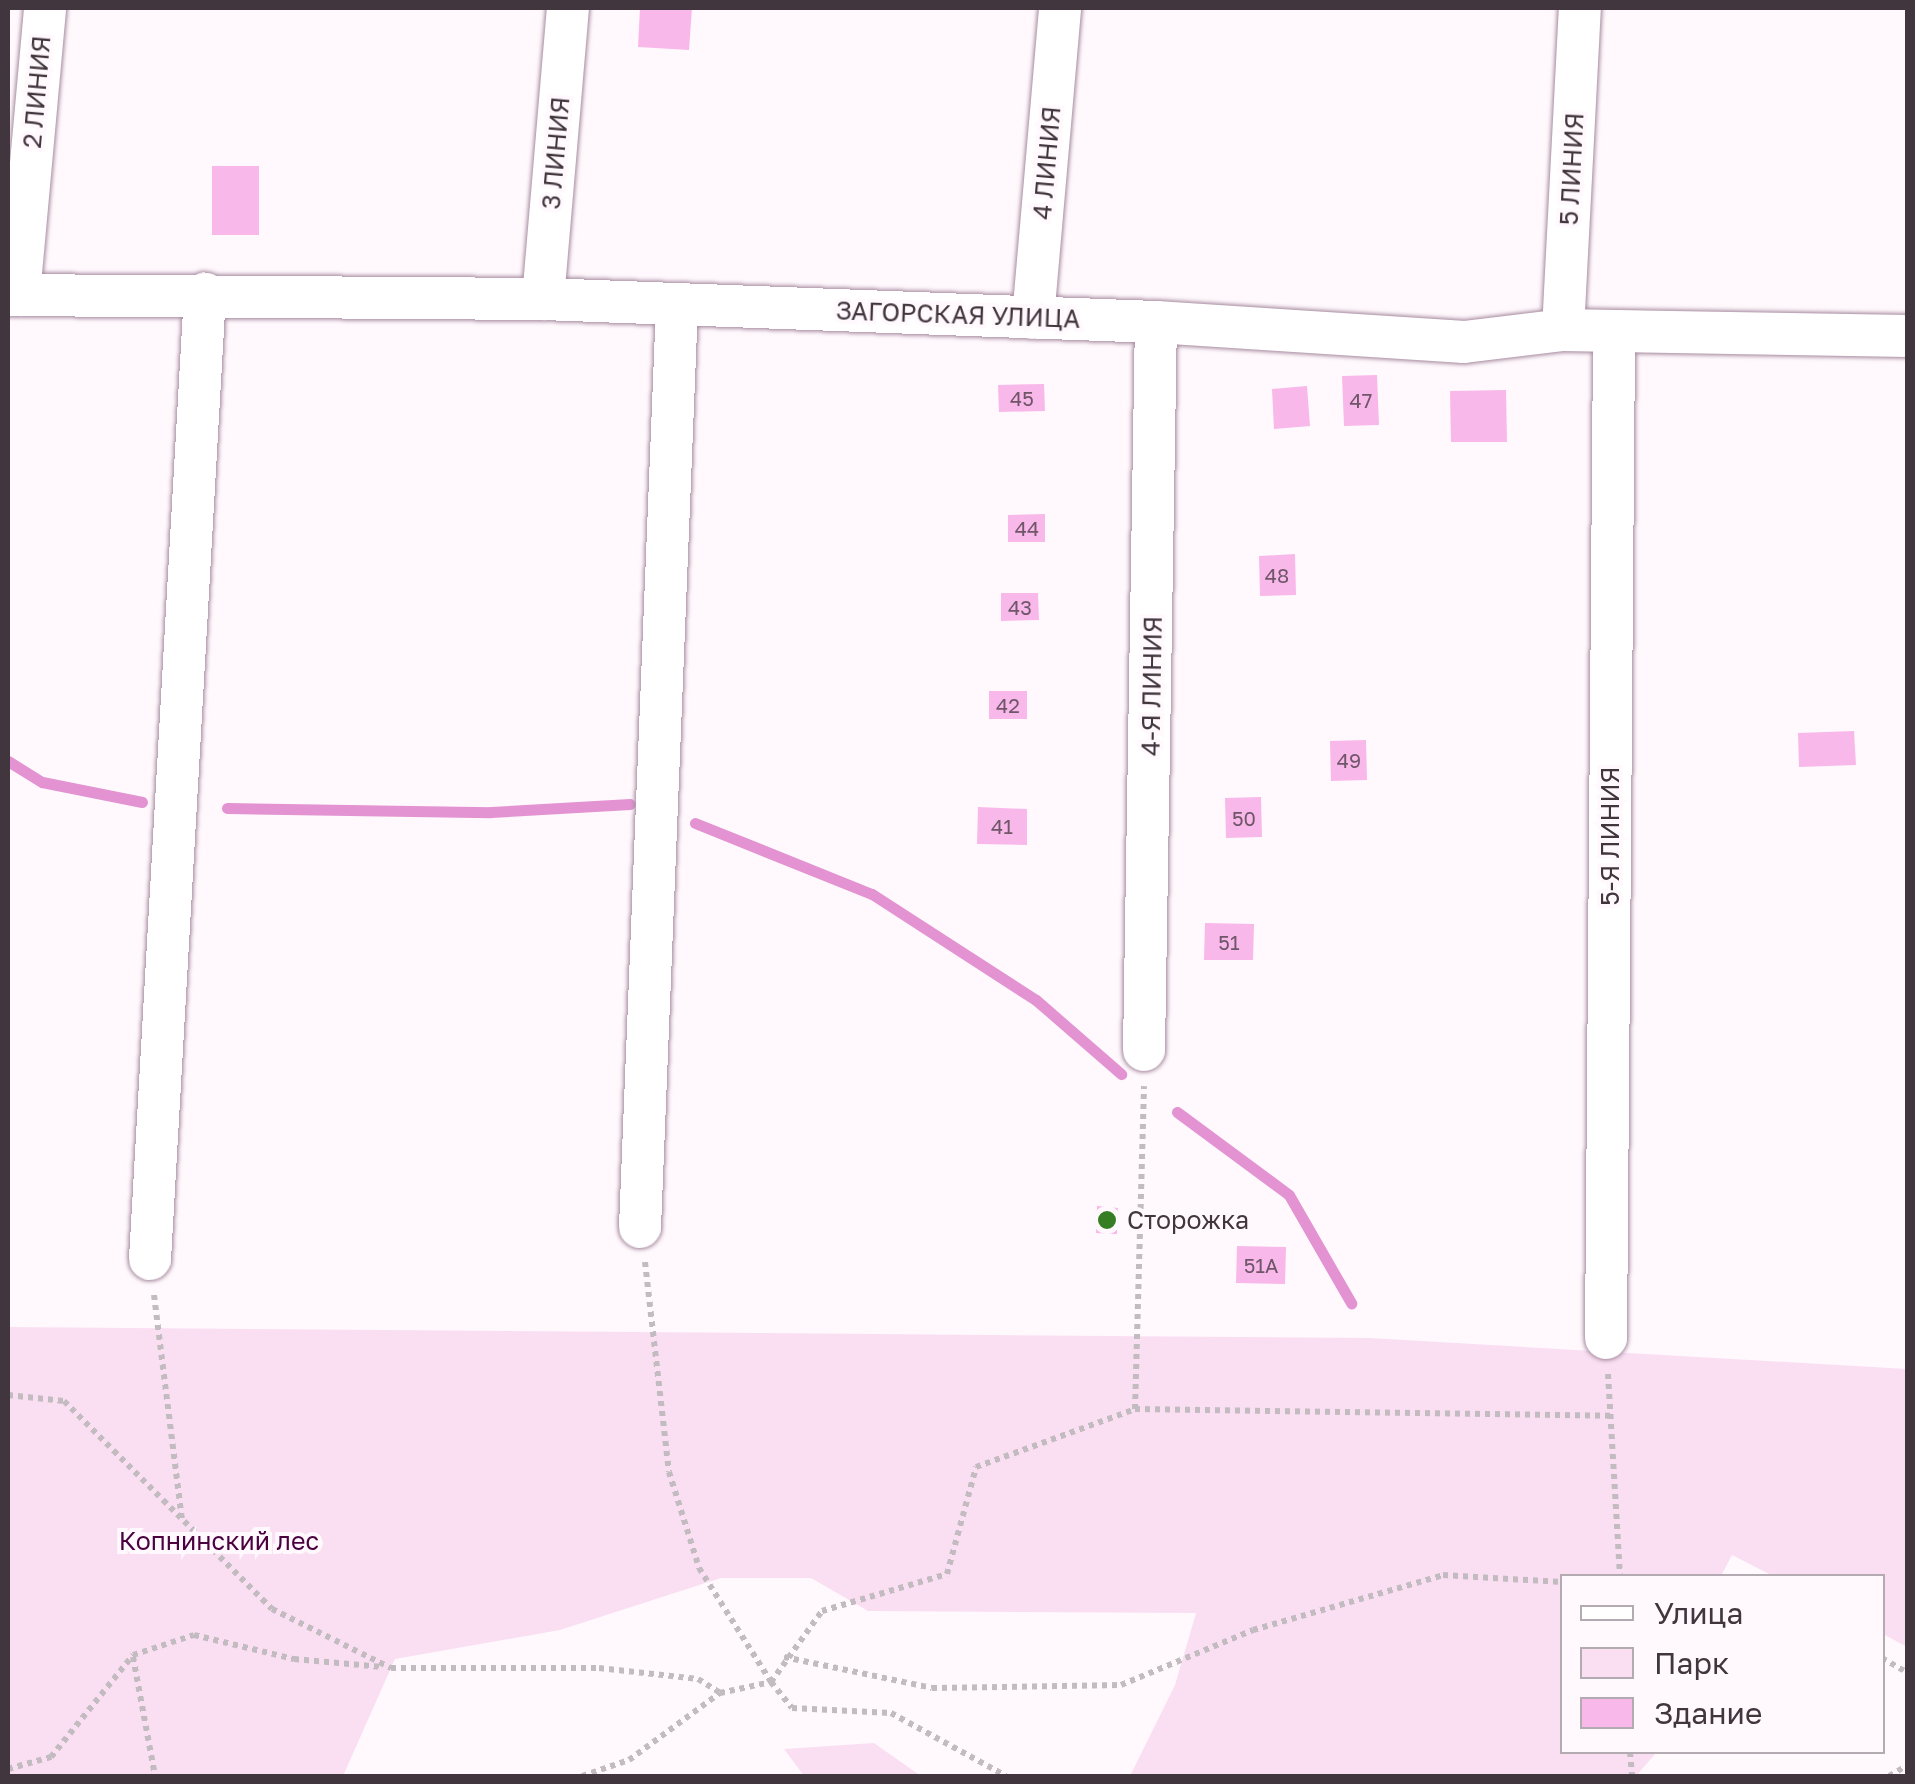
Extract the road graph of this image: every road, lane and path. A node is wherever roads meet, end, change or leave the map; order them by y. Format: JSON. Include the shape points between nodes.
{"nodes":[{"id":1,"x":45,"y":8,"type":"edge"},
{"id":2,"x":568,"y":8,"type":"edge"},
{"id":3,"x":1060,"y":8,"type":"edge"},
{"id":4,"x":1580,"y":8,"type":"edge"},
{"id":5,"x":205,"y":294,"type":"junction"},
{"id":6,"x":13,"y":295,"type":"edge"},
{"id":7,"x":543,"y":299,"type":"junction"},
{"id":8,"x":677,"y":304,"type":"junction"},
{"id":9,"x":1033,"y":318,"type":"junction"},
{"id":10,"x":1156,"y":322,"type":"junction"},
{"id":11,"x":1563,"y":330,"type":"junction"},
{"id":12,"x":1614,"y":334,"type":"junction"},
{"id":13,"x":1908,"y":336,"type":"edge"},
{"id":14,"x":1144,"y":1050,"type":"dead end"},
{"id":15,"x":1144,"y":1128,"type":"dead end"},
{"id":16,"x":640,"y":1227,"type":"joint"},
{"id":17,"x":150,"y":1259,"type":"joint"},
{"id":18,"x":1606,"y":1338,"type":"joint"},
{"id":19,"x":8,"y":1395,"type":"edge"},
{"id":20,"x":1136,"y":1409,"type":"junction"},
{"id":21,"x":1611,"y":1416,"type":"junction"},
{"id":22,"x":182,"y":1519,"type":"junction"},
{"id":23,"x":1620,"y":1574,"type":"edge"},
{"id":24,"x":1560,"y":1582,"type":"edge"},
{"id":25,"x":133,"y":1656,"type":"junction"},
{"id":26,"x":784,"y":1657,"type":"junction"},
{"id":27,"x":1885,"y":1660,"type":"edge"},
{"id":28,"x":391,"y":1668,"type":"junction"},
{"id":29,"x":1908,"y":1673,"type":"edge"},
{"id":30,"x":771,"y":1682,"type":"junction"},
{"id":31,"x":720,"y":1694,"type":"junction"},
{"id":32,"x":1908,"y":1765,"type":"edge"},
{"id":33,"x":8,"y":1768,"type":"edge"},
{"id":34,"x":154,"y":1776,"type":"edge"},
{"id":35,"x":582,"y":1776,"type":"edge"},
{"id":36,"x":1006,"y":1776,"type":"edge"},
{"id":37,"x":1889,"y":1776,"type":"edge"}],
"edges":[{"from":1,"to":6,"type":"street","name":"2 ЛИНИЯ"},
{"from":2,"to":7,"type":"street","name":"3 ЛИНИЯ"},
{"from":3,"to":9,"type":"street","name":"4 ЛИНИЯ"},
{"from":4,"to":11,"type":"street","name":"5 ЛИНИЯ"},
{"from":5,"to":6,"type":"street","name":"ЗАГОРСКАЯ УЛИЦА"},
{"from":5,"to":7,"type":"street","name":"ЗАГОРСКАЯ УЛИЦА"},
{"from":5,"to":17,"type":"street"},
{"from":7,"to":8,"type":"street","name":"ЗАГОРСКАЯ УЛИЦА"},
{"from":8,"to":9,"type":"street","name":"ЗАГОРСКАЯ УЛИЦА"},
{"from":8,"to":16,"type":"street"},
{"from":9,"to":10,"type":"street","name":"ЗАГОРСКАЯ УЛИЦА"},
{"from":10,"to":11,"type":"street","name":"ЗАГОРСКАЯ УЛИЦА","via":[[1464,342]]},
{"from":10,"to":14,"type":"street","name":"4-Я ЛИНИЯ"},
{"from":11,"to":12,"type":"street","name":"ЗАГОРСКАЯ УЛИЦА"},
{"from":12,"to":13,"type":"street","name":"ЗАГОРСКАЯ УЛИЦА"},
{"from":12,"to":18,"type":"street","name":"5-Я ЛИНИЯ"},
{"from":15,"to":20,"type":"path"},
{"from":16,"to":30,"type":"path","via":[[670,1472],[699,1568]]},
{"from":17,"to":22,"type":"path"},
{"from":18,"to":21,"type":"path"},
{"from":19,"to":22,"type":"path","via":[[64,1401]]},
{"from":20,"to":21,"type":"path"},
{"from":20,"to":26,"type":"path","via":[[976,1467],[947,1574],[822,1610]]},
{"from":21,"to":23,"type":"path"},
{"from":22,"to":28,"type":"path","via":[[272,1609]]},
{"from":24,"to":26,"type":"path","via":[[1442,1575],[1254,1630],[1121,1685],[932,1688]]},
{"from":25,"to":28,"type":"path","via":[[194,1635],[294,1659]]},
{"from":25,"to":33,"type":"path","via":[[51,1757]]},
{"from":25,"to":34,"type":"path"},
{"from":26,"to":30,"type":"path"},
{"from":27,"to":29,"type":"path"},
{"from":28,"to":31,"type":"path","via":[[599,1668],[698,1679]]},
{"from":30,"to":31,"type":"path"},
{"from":30,"to":36,"type":"path","via":[[792,1708],[891,1713]]},
{"from":31,"to":35,"type":"path","via":[[629,1760]]},
{"from":32,"to":37,"type":"path"}]}
